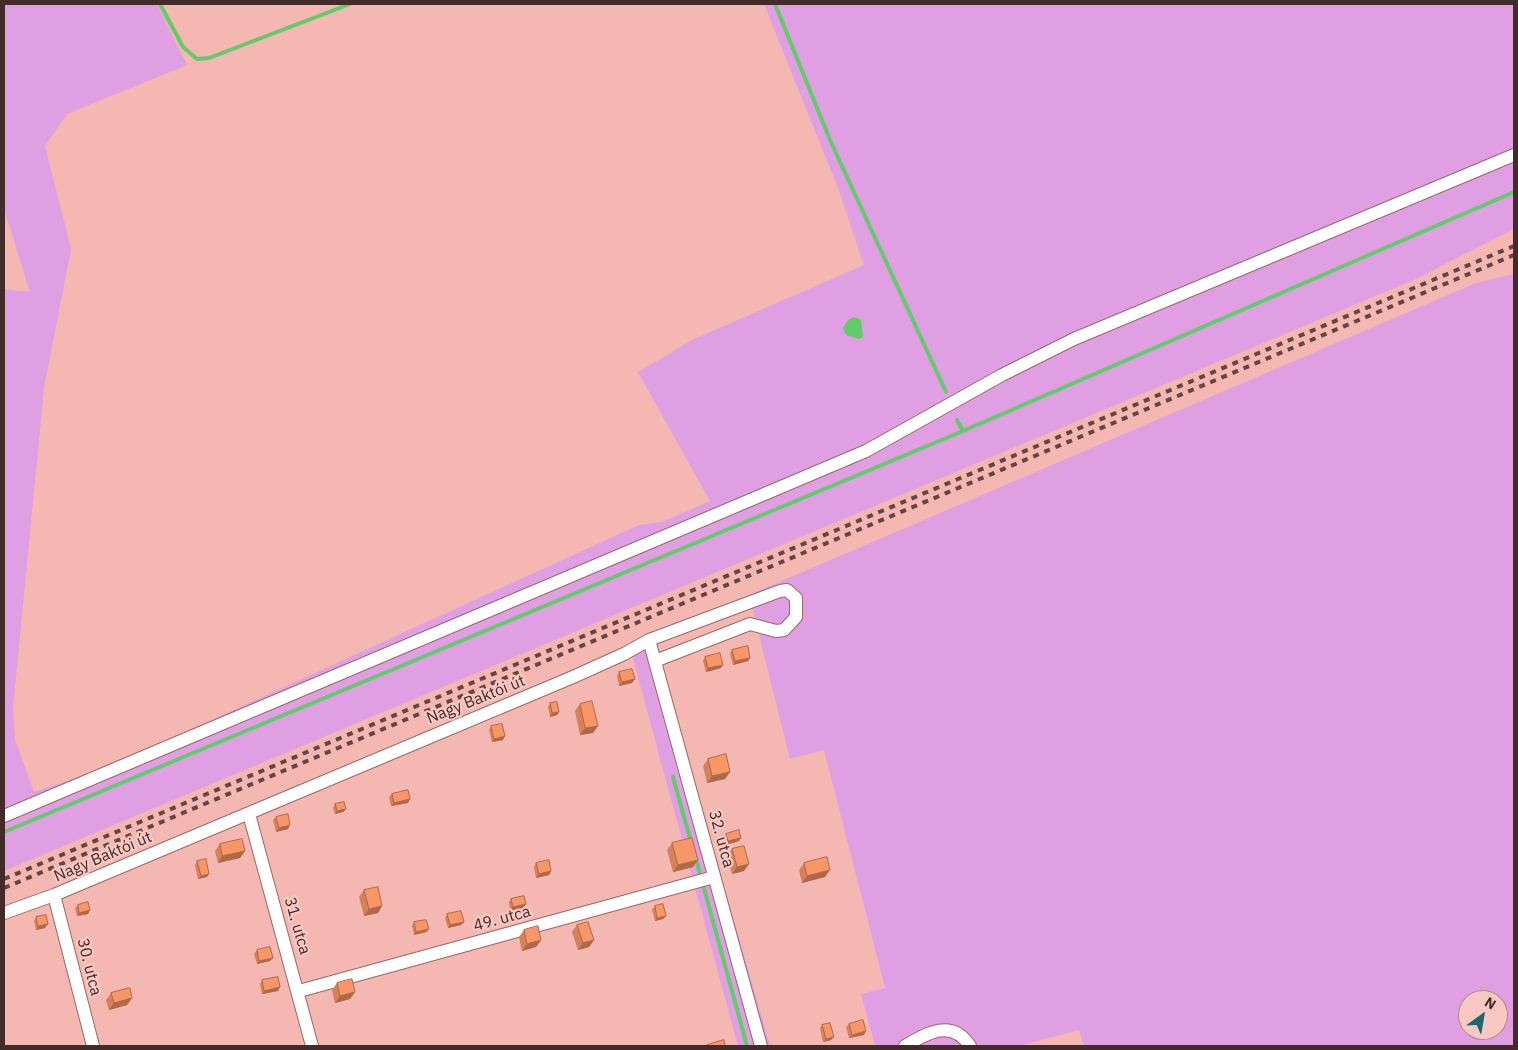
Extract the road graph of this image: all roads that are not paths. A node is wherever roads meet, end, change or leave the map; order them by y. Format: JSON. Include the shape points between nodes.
{"nodes":[{"id":1,"x":1514,"y":155,"type":"edge"},
{"id":2,"x":649,"y":640,"type":"junction"},
{"id":3,"x":655,"y":661,"type":"junction"},
{"id":4,"x":249,"y":814,"type":"junction"},
{"id":5,"x":4,"y":816,"type":"edge"},
{"id":6,"x":714,"y":877,"type":"junction"},
{"id":7,"x":54,"y":895,"type":"junction"},
{"id":8,"x":4,"y":913,"type":"edge"},
{"id":9,"x":299,"y":991,"type":"junction"},
{"id":10,"x":969,"y":1044,"type":"edge"},
{"id":11,"x":93,"y":1046,"type":"edge"},
{"id":12,"x":312,"y":1046,"type":"edge"},
{"id":13,"x":760,"y":1046,"type":"edge"},
{"id":14,"x":904,"y":1046,"type":"edge"}],
"edges":[{"from":1,"to":5,"type":"street","via":[[1074,339],[1002,375],[866,452]]},
{"from":2,"to":3,"type":"street","name":"32. utca"},
{"from":2,"to":3,"type":"street","name":"Nagy Baktói út","via":[[780,591],[787,590],[796,598],[796,617],[784,630],[776,632],[750,624]]},
{"from":2,"to":4,"type":"street","name":"Nagy Baktói út","via":[[573,677]]},
{"from":3,"to":6,"type":"street","name":"32. utca"},
{"from":4,"to":7,"type":"street","name":"Nagy Baktói út"},
{"from":4,"to":9,"type":"street","name":"31. utca"},
{"from":6,"to":9,"type":"street","name":"49. utca"},
{"from":6,"to":13,"type":"street","name":"32. utca"},
{"from":7,"to":8,"type":"street","name":"Nagy Baktói út"},
{"from":7,"to":11,"type":"street","name":"30. utca"},
{"from":9,"to":12,"type":"street","name":"31. utca"},
{"from":10,"to":14,"type":"street","via":[[953,1030],[946,1029]]}]}
